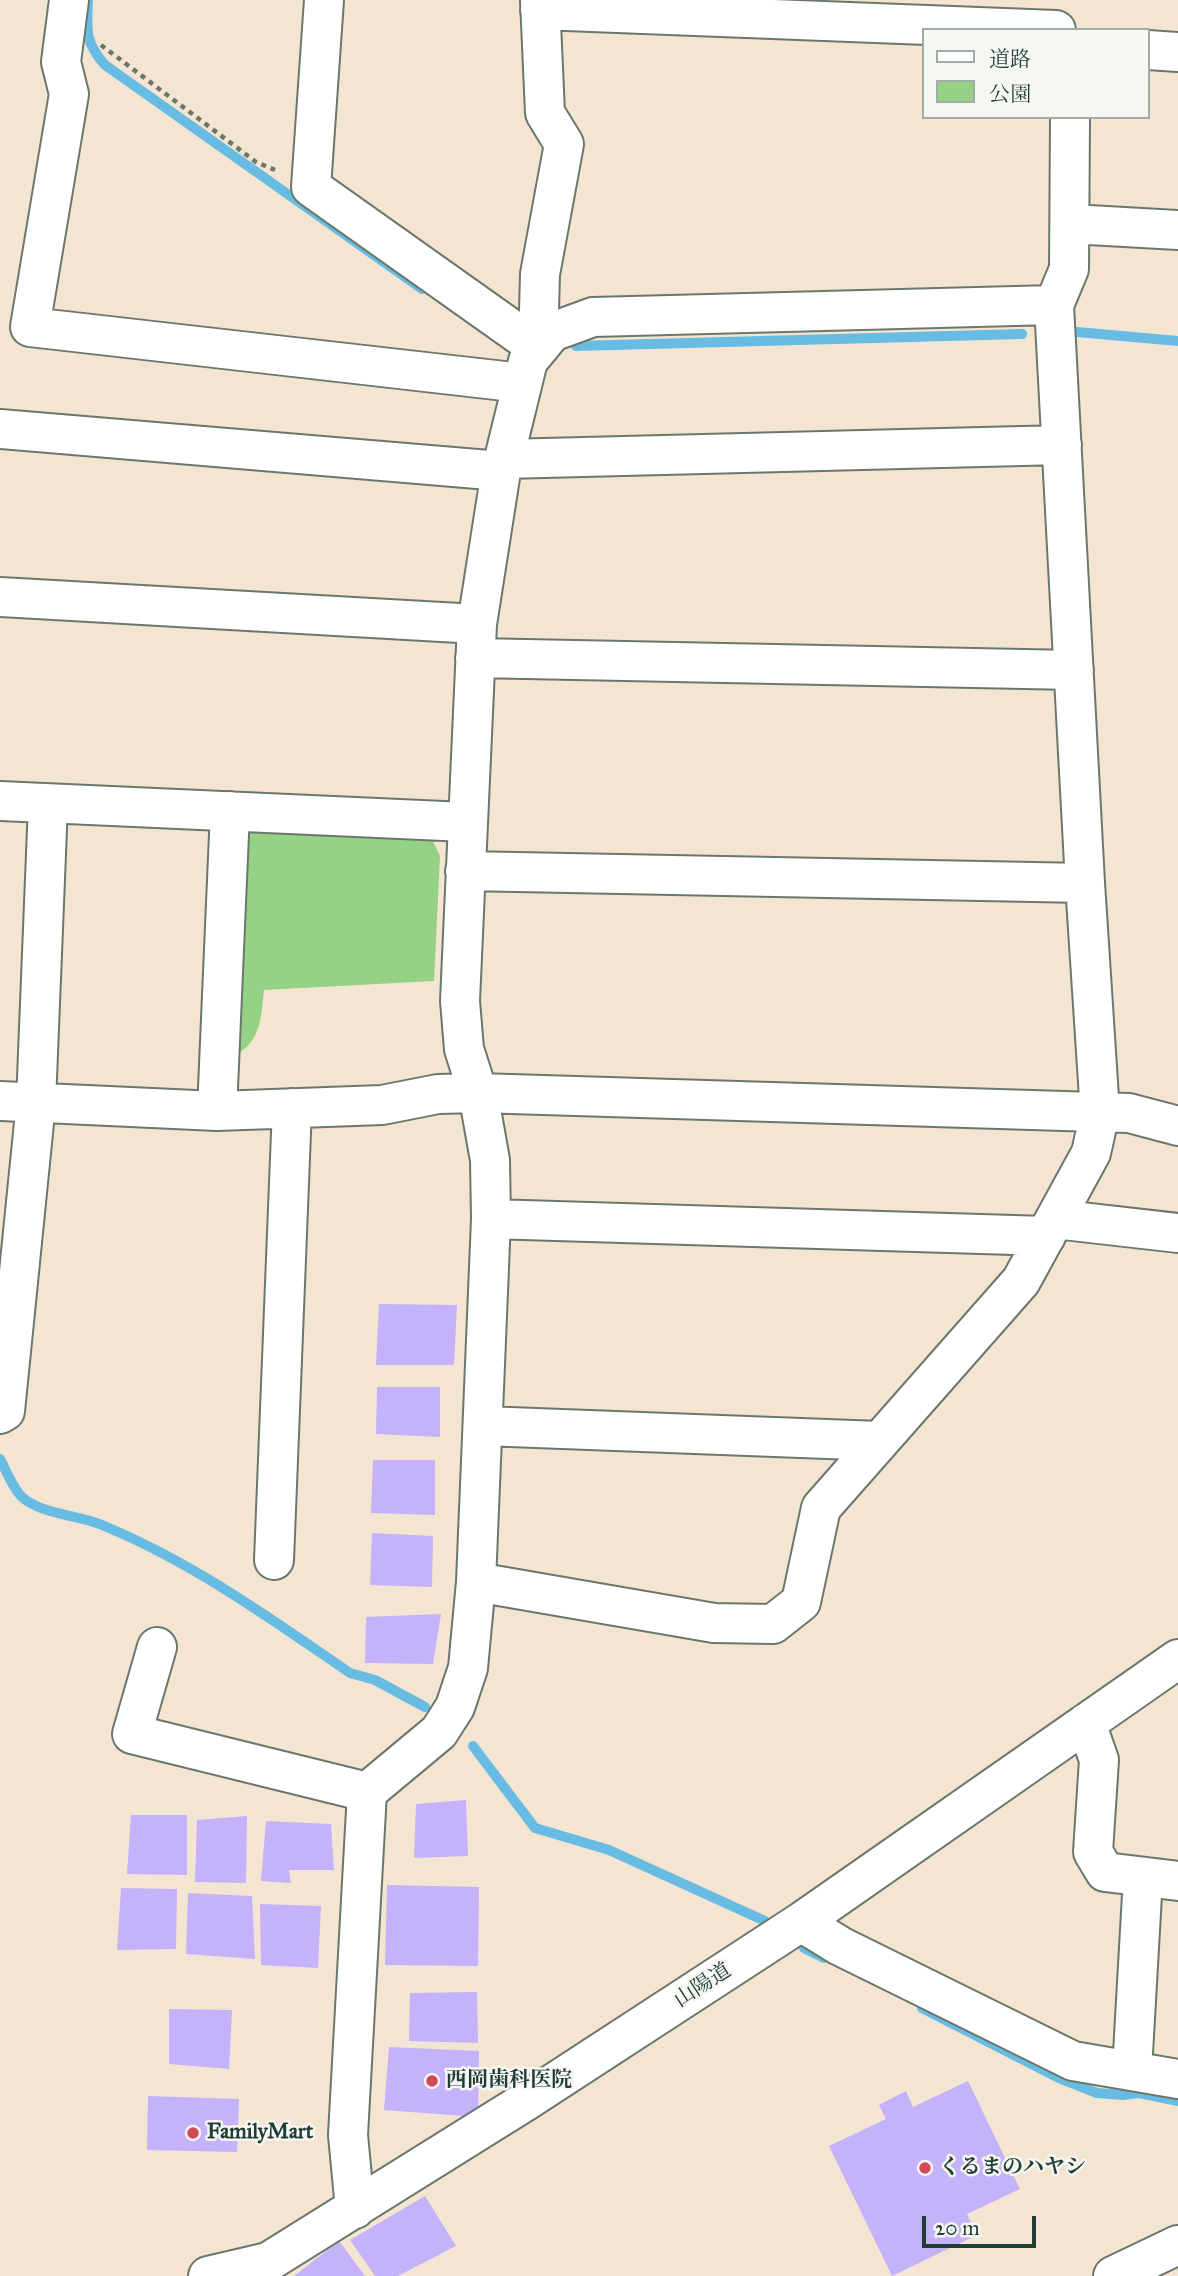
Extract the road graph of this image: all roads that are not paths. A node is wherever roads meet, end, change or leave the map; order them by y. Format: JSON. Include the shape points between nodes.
{"nodes":[{"id":1,"x":69,"y":0,"type":"edge"},
{"id":2,"x":324,"y":0,"type":"edge"},
{"id":3,"x":1069,"y":0,"type":"edge"},
{"id":4,"x":540,"y":5,"type":"edge"},
{"id":5,"x":1015,"y":28,"type":"edge"},
{"id":6,"x":1069,"y":28,"type":"edge"},
{"id":7,"x":1150,"y":50,"type":"edge"},
{"id":8,"x":1178,"y":52,"type":"edge"},
{"id":9,"x":1070,"y":119,"type":"edge"},
{"id":10,"x":1071,"y":224,"type":"junction"},
{"id":11,"x":1178,"y":230,"type":"edge"},
{"id":12,"x":1054,"y":305,"type":"junction"},
{"id":13,"x":538,"y":348,"type":"junction"},
{"id":14,"x":522,"y":383,"type":"junction"},
{"id":15,"x":0,"y":429,"type":"edge"},
{"id":16,"x":1062,"y":445,"type":"junction"},
{"id":17,"x":503,"y":465,"type":"junction"},
{"id":18,"x":0,"y":597,"type":"edge"},
{"id":19,"x":476,"y":641,"type":"junction"},
{"id":20,"x":1074,"y":670,"type":"junction"},
{"id":21,"x":0,"y":801,"type":"edge"},
{"id":22,"x":48,"y":804,"type":"junction"},
{"id":23,"x":230,"y":811,"type":"junction"},
{"id":24,"x":466,"y":822,"type":"junction"},
{"id":25,"x":465,"y":871,"type":"junction"},
{"id":26,"x":1084,"y":883,"type":"junction"},
{"id":27,"x":478,"y":1093,"type":"junction"},
{"id":28,"x":18,"y":1102,"type":"edge"},
{"id":29,"x":292,"y":1108,"type":"junction"},
{"id":30,"x":217,"y":1111,"type":"junction"},
{"id":31,"x":1100,"y":1113,"type":"junction"},
{"id":32,"x":1178,"y":1126,"type":"edge"},
{"id":33,"x":491,"y":1219,"type":"junction"},
{"id":34,"x":1050,"y":1228,"type":"junction"},
{"id":35,"x":1178,"y":1233,"type":"edge"},
{"id":36,"x":0,"y":1414,"type":"edge"},
{"id":37,"x":483,"y":1426,"type":"junction"},
{"id":38,"x":880,"y":1441,"type":"junction"},
{"id":39,"x":274,"y":1560,"type":"dead end"},
{"id":40,"x":476,"y":1582,"type":"junction"},
{"id":41,"x":157,"y":1647,"type":"dead end"},
{"id":42,"x":1178,"y":1658,"type":"edge"},
{"id":43,"x":1086,"y":1723,"type":"junction"},
{"id":44,"x":367,"y":1792,"type":"junction"},
{"id":45,"x":1161,"y":1879,"type":"edge"},
{"id":46,"x":801,"y":1922,"type":"junction"},
{"id":47,"x":1132,"y":2071,"type":"junction"},
{"id":48,"x":1178,"y":2080,"type":"edge"},
{"id":49,"x":355,"y":2209,"type":"junction"},
{"id":50,"x":1178,"y":2245,"type":"edge"},
{"id":51,"x":208,"y":2276,"type":"edge"},
{"id":52,"x":1113,"y":2276,"type":"edge"}],
"edges":[{"from":1,"to":14,"type":"main road","via":[[61,62],[69,94],[30,327]]},
{"from":2,"to":13,"type":"main road","via":[[311,187]]},
{"from":3,"to":6,"type":"main road"},
{"from":4,"to":5,"type":"main road"},
{"from":4,"to":13,"type":"main road","via":[[545,113],[564,144],[540,274]]},
{"from":7,"to":8,"type":"main road"},
{"from":9,"to":10,"type":"main road"},
{"from":10,"to":11,"type":"main road"},
{"from":10,"to":12,"type":"main road","via":[[1069,270]]},
{"from":12,"to":13,"type":"main road","via":[[593,317],[552,332]]},
{"from":12,"to":16,"type":"main road"},
{"from":13,"to":14,"type":"main road","via":[[528,360]]},
{"from":14,"to":17,"type":"main road"},
{"from":15,"to":17,"type":"main road"},
{"from":16,"to":17,"type":"main road"},
{"from":16,"to":20,"type":"main road"},
{"from":17,"to":19,"type":"main road"},
{"from":18,"to":19,"type":"main road"},
{"from":19,"to":20,"type":"main road"},
{"from":19,"to":24,"type":"main road"},
{"from":20,"to":26,"type":"main road"},
{"from":21,"to":22,"type":"main road"},
{"from":22,"to":23,"type":"main road"},
{"from":22,"to":28,"type":"main road"},
{"from":23,"to":24,"type":"main road"},
{"from":23,"to":30,"type":"main road"},
{"from":24,"to":25,"type":"main road"},
{"from":25,"to":26,"type":"main road"},
{"from":25,"to":27,"type":"main road","via":[[460,1001],[464,1049]]},
{"from":26,"to":31,"type":"main road"},
{"from":27,"to":29,"type":"main road","via":[[438,1094],[382,1105]]},
{"from":27,"to":31,"type":"main road"},
{"from":27,"to":33,"type":"main road","via":[[490,1160]]},
{"from":28,"to":30,"type":"main road"},
{"from":28,"to":36,"type":"main road","via":[[5,1412]]},
{"from":29,"to":30,"type":"main road"},
{"from":29,"to":39,"type":"main road"},
{"from":31,"to":32,"type":"main road","via":[[1129,1113]]},
{"from":31,"to":34,"type":"main road","via":[[1091,1153]]},
{"from":33,"to":34,"type":"main road"},
{"from":33,"to":37,"type":"main road"},
{"from":34,"to":35,"type":"main road"},
{"from":34,"to":38,"type":"main road","via":[[1021,1281]]},
{"from":37,"to":38,"type":"main road"},
{"from":37,"to":40,"type":"main road"},
{"from":38,"to":40,"type":"main road","via":[[821,1508],[801,1602],[773,1624],[714,1623]]},
{"from":40,"to":44,"type":"main road","via":[[468,1668],[455,1707],[439,1732]]},
{"from":41,"to":44,"type":"main road","via":[[132,1734]]},
{"from":42,"to":43,"type":"main road","name":"山陽道"},
{"from":43,"to":45,"type":"main road","via":[[1099,1760],[1093,1852],[1105,1872]]},
{"from":43,"to":46,"type":"main road","name":"山陽道"},
{"from":44,"to":49,"type":"main road","via":[[348,2135]]},
{"from":45,"to":47,"type":"main road"},
{"from":46,"to":47,"type":"main road","via":[[840,1946],[1073,2061]]},
{"from":46,"to":49,"type":"main road","name":"山陽道"},
{"from":47,"to":48,"type":"main road"},
{"from":49,"to":51,"type":"main road","name":"山陽道","via":[[268,2262]]},
{"from":50,"to":52,"type":"main road"}]}
